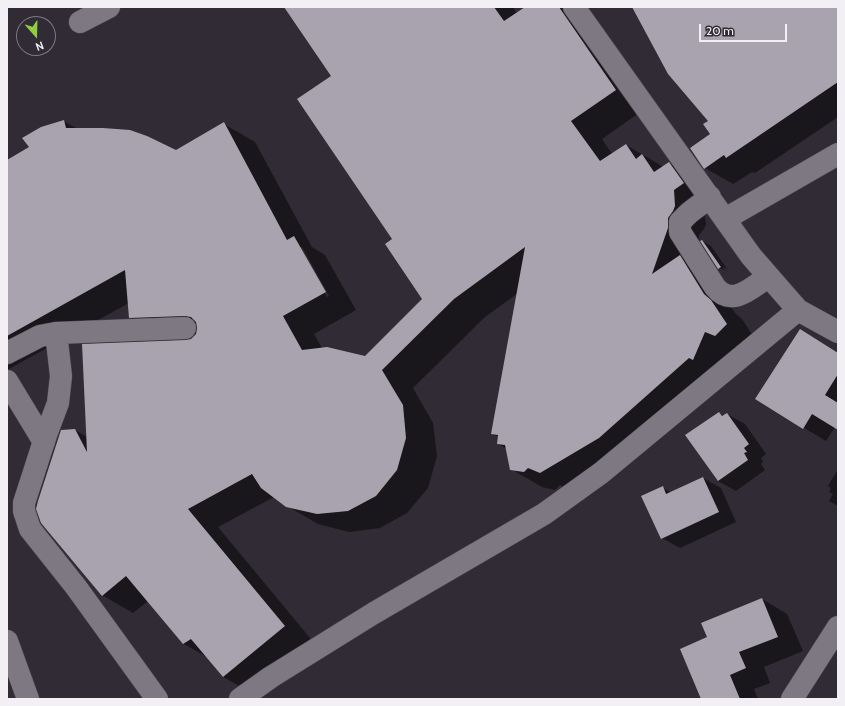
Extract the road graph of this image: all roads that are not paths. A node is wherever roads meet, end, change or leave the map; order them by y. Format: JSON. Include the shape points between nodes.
{"nodes":[{"id":1,"x":574,"y":7,"type":"edge"},
{"id":2,"x":106,"y":8,"type":"edge"},
{"id":3,"x":80,"y":22,"type":"dead end"},
{"id":4,"x":838,"y":154,"type":"edge"},
{"id":5,"x":710,"y":197,"type":"junction"},
{"id":6,"x":725,"y":219,"type":"junction"},
{"id":7,"x":768,"y":277,"type":"junction"},
{"id":8,"x":798,"y":310,"type":"junction"},
{"id":9,"x":185,"y":328,"type":"dead end"},
{"id":10,"x":838,"y":332,"type":"edge"},
{"id":11,"x":56,"y":333,"type":"junction"},
{"id":12,"x":7,"y":353,"type":"edge"},
{"id":13,"x":7,"y":381,"type":"edge"},
{"id":14,"x":44,"y":442,"type":"junction"},
{"id":15,"x":16,"y":504,"type":"edge"},
{"id":16,"x":838,"y":627,"type":"edge"},
{"id":17,"x":7,"y":641,"type":"edge"},
{"id":18,"x":28,"y":699,"type":"edge"},
{"id":19,"x":157,"y":699,"type":"edge"},
{"id":20,"x":240,"y":699,"type":"edge"},
{"id":21,"x":792,"y":699,"type":"edge"}],
"edges":[{"from":1,"to":5,"type":"street"},
{"from":2,"to":3,"type":"street"},
{"from":4,"to":6,"type":"street"},
{"from":5,"to":6,"type":"street"},
{"from":5,"to":7,"type":"street","via":[[680,222],[680,232],[715,287],[721,294],[731,297],[740,295]]},
{"from":6,"to":7,"type":"street"},
{"from":7,"to":8,"type":"street"},
{"from":8,"to":10,"type":"street"},
{"from":8,"to":20,"type":"street","via":[[601,473],[544,514],[374,613],[271,676]]},
{"from":9,"to":11,"type":"street"},
{"from":11,"to":12,"type":"street","via":[[40,336]]},
{"from":11,"to":14,"type":"street","via":[[61,376],[58,403]]},
{"from":13,"to":14,"type":"street"},
{"from":14,"to":15,"type":"street"},
{"from":15,"to":19,"type":"street","via":[[24,511],[30,529],[76,587]]},
{"from":16,"to":21,"type":"street"},
{"from":17,"to":18,"type":"street"}]}
